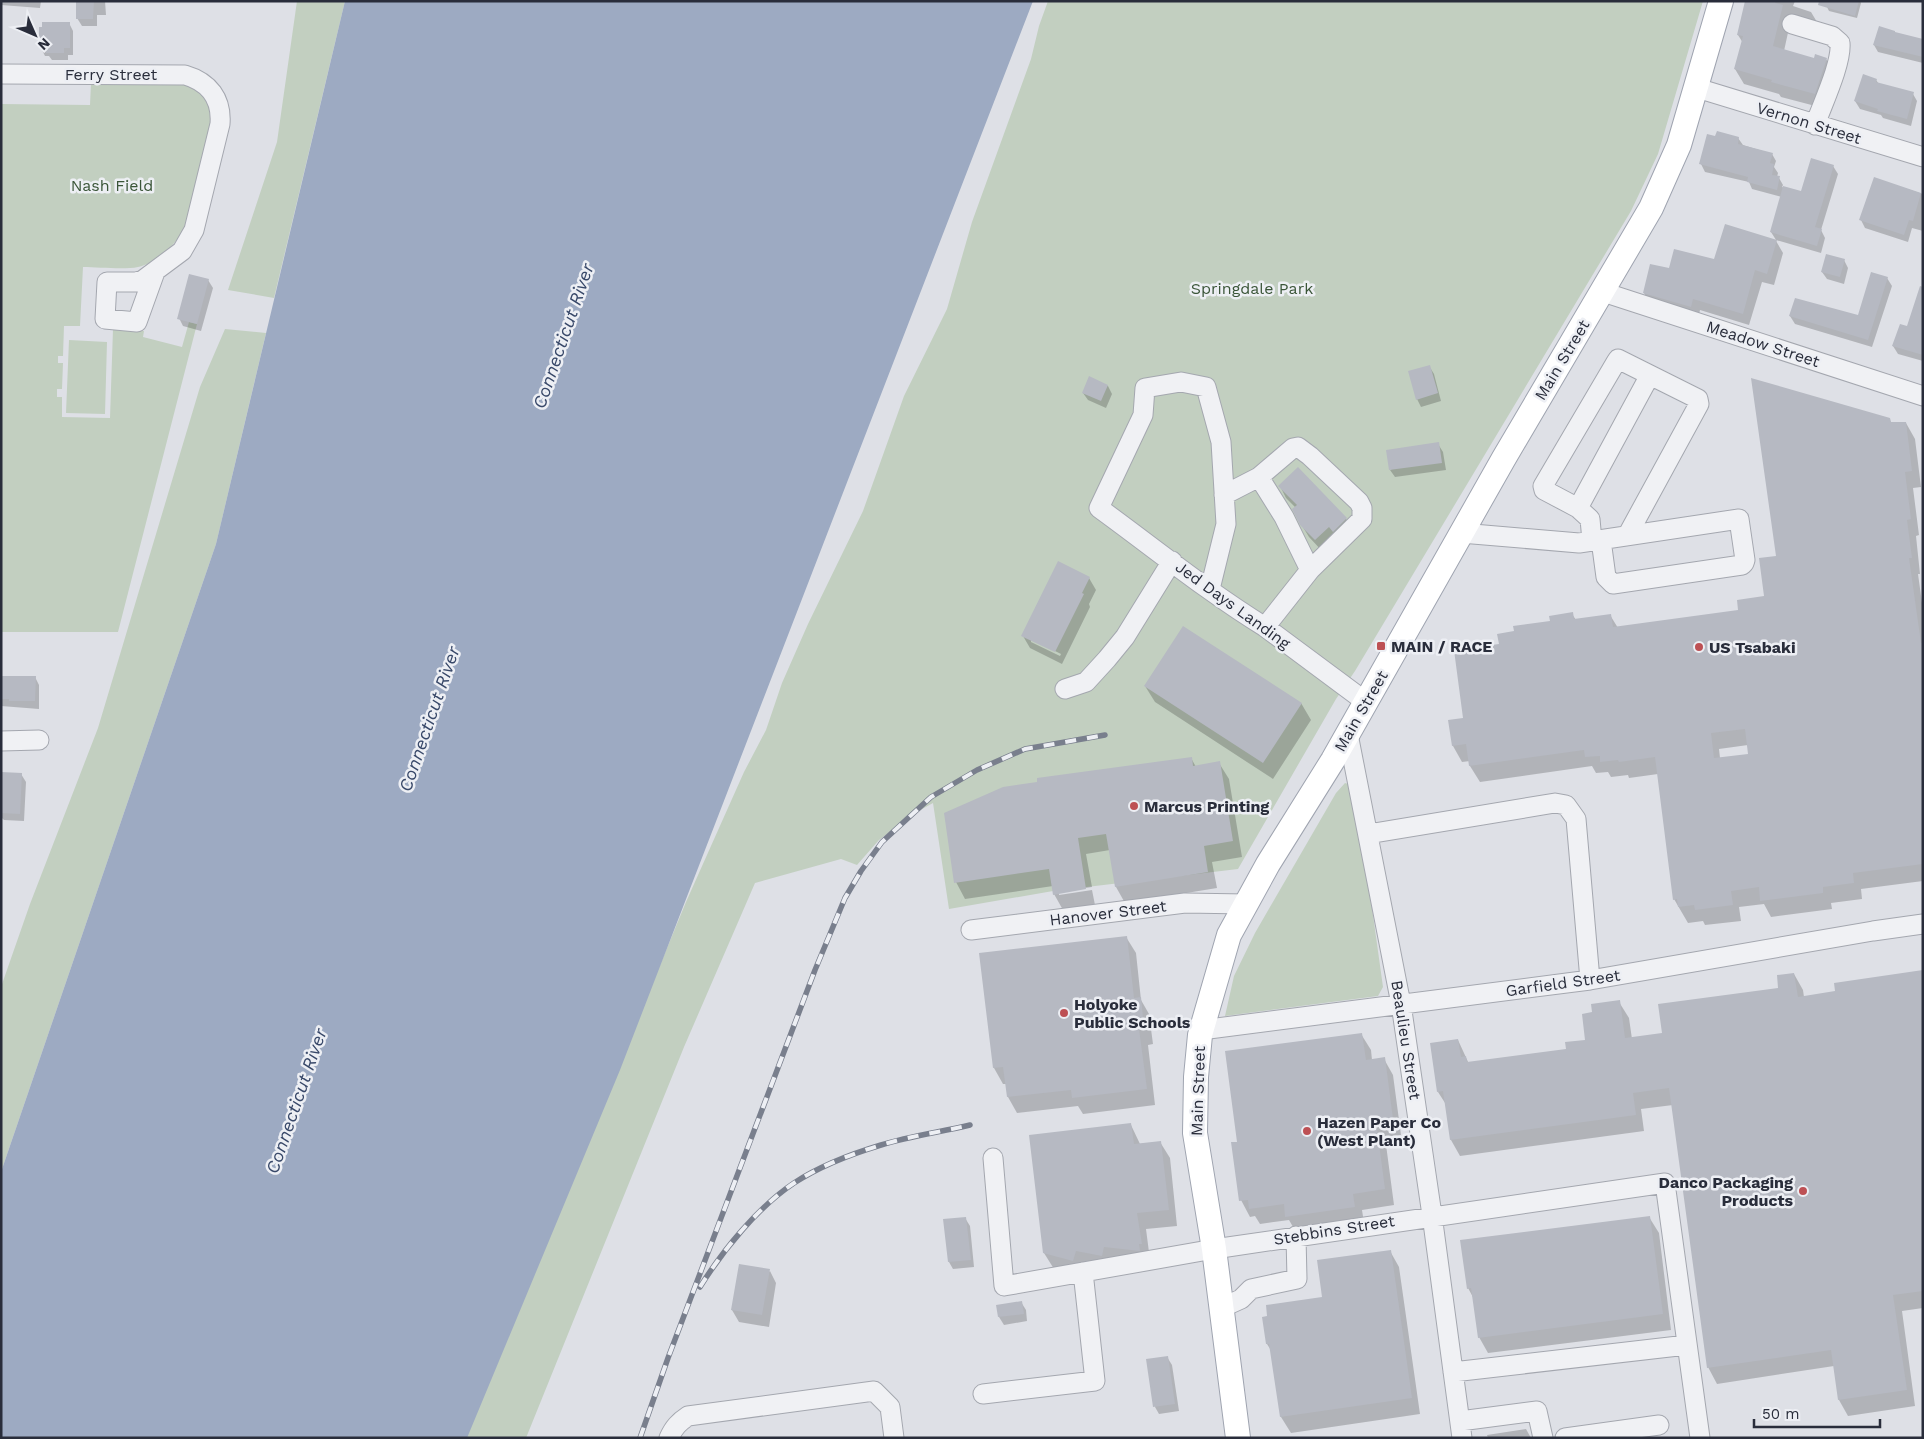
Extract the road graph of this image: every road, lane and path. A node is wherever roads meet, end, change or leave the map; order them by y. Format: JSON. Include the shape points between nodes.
{"nodes":[{"id":1,"x":1722,"y":1,"type":"edge"},
{"id":2,"x":1792,"y":24,"type":"dead end"},
{"id":3,"x":1,"y":74,"type":"edge"},
{"id":4,"x":1696,"y":88,"type":"junction"},
{"id":5,"x":1815,"y":125,"type":"junction"},
{"id":6,"x":1923,"y":157,"type":"edge"},
{"id":7,"x":155,"y":272,"type":"dead end"},
{"id":8,"x":1603,"y":292,"type":"junction"},
{"id":9,"x":1650,"y":375,"type":"junction"},
{"id":10,"x":1923,"y":396,"type":"edge"},
{"id":11,"x":1259,"y":477,"type":"junction"},
{"id":12,"x":1224,"y":495,"type":"junction"},
{"id":13,"x":1578,"y":508,"type":"junction"},
{"id":14,"x":1461,"y":534,"type":"junction"},
{"id":15,"x":1627,"y":536,"type":"junction"},
{"id":16,"x":1596,"y":541,"type":"junction"},
{"id":17,"x":1172,"y":561,"type":"junction"},
{"id":18,"x":1310,"y":570,"type":"junction"},
{"id":19,"x":1210,"y":588,"type":"junction"},
{"id":20,"x":1265,"y":627,"type":"junction"},
{"id":21,"x":1065,"y":689,"type":"dead end"},
{"id":22,"x":1366,"y":702,"type":"junction"},
{"id":23,"x":1348,"y":734,"type":"junction"},
{"id":24,"x":39,"y":740,"type":"dead end"},
{"id":25,"x":1,"y":741,"type":"edge"},
{"id":26,"x":1368,"y":834,"type":"junction"},
{"id":27,"x":1246,"y":904,"type":"junction"},
{"id":28,"x":1923,"y":924,"type":"edge"},
{"id":29,"x":970,"y":930,"type":"dead end"},
{"id":30,"x":1590,"y":980,"type":"junction"},
{"id":31,"x":1401,"y":1004,"type":"junction"},
{"id":32,"x":1201,"y":1030,"type":"junction"},
{"id":33,"x":993,"y":1158,"type":"dead end"},
{"id":34,"x":1432,"y":1215,"type":"junction"},
{"id":35,"x":1296,"y":1236,"type":"junction"},
{"id":36,"x":1214,"y":1248,"type":"junction"},
{"id":37,"x":1083,"y":1272,"type":"junction"},
{"id":38,"x":1222,"y":1308,"type":"junction"},
{"id":39,"x":1688,"y":1345,"type":"junction"},
{"id":40,"x":1453,"y":1372,"type":"junction"},
{"id":41,"x":983,"y":1394,"type":"dead end"},
{"id":42,"x":1659,"y":1425,"type":"dead end"},
{"id":43,"x":1461,"y":1430,"type":"edge"},
{"id":44,"x":670,"y":1438,"type":"edge"},
{"id":45,"x":894,"y":1438,"type":"edge"},
{"id":46,"x":1238,"y":1438,"type":"edge"},
{"id":47,"x":1543,"y":1438,"type":"edge"},
{"id":48,"x":1565,"y":1438,"type":"edge"},
{"id":49,"x":1700,"y":1438,"type":"edge"}],
"edges":[{"from":1,"to":4,"type":"main road","name":"Main Street"},
{"from":2,"to":5,"type":"street","via":[[1832,36],[1840,43],[1841,49]]},
{"from":3,"to":7,"type":"street","name":"Ferry Street","via":[[185,75],[202,81],[213,94],[221,111],[220,124],[194,230],[182,251]]},
{"from":4,"to":5,"type":"street","name":"Vernon Street"},
{"from":4,"to":8,"type":"main road","name":"Main Street","via":[[1679,145],[1650,208]]},
{"from":5,"to":6,"type":"street","name":"Vernon Street"},
{"from":8,"to":10,"type":"street","name":"Meadow Street"},
{"from":8,"to":14,"type":"main road","name":"Main Street"},
{"from":9,"to":13,"type":"street"},
{"from":9,"to":13,"type":"street","via":[[1618,359],[1543,486],[1550,494]]},
{"from":9,"to":15,"type":"street","via":[[1698,399],[1699,404]]},
{"from":11,"to":12,"type":"street"},
{"from":11,"to":18,"type":"street","via":[[1284,517]]},
{"from":11,"to":18,"type":"street","via":[[1298,447],[1352,495],[1362,508],[1362,519]]},
{"from":12,"to":17,"type":"street","name":"Jed Days Landing","via":[[1221,442],[1206,387],[1180,382],[1144,388],[1143,415],[1099,508]]},
{"from":12,"to":19,"type":"street","via":[[1226,524]]},
{"from":13,"to":16,"type":"street","via":[[1590,519]]},
{"from":14,"to":16,"type":"street","via":[[1579,543]]},
{"from":14,"to":22,"type":"main road","name":"Main Street"},
{"from":15,"to":16,"type":"street"},
{"from":15,"to":16,"type":"street","via":[[1739,519],[1744,563],[1613,584],[1606,577]]},
{"from":17,"to":19,"type":"street","name":"Jed Days Landing"},
{"from":17,"to":21,"type":"street","via":[[1125,637],[1107,659],[1086,682]]},
{"from":18,"to":20,"type":"street"},
{"from":19,"to":20,"type":"street","name":"Jed Days Landing"},
{"from":20,"to":22,"type":"street","name":"Jed Days Landing"},
{"from":22,"to":23,"type":"main road","name":"Main Street"},
{"from":23,"to":26,"type":"street","name":"Beaulieu Street"},
{"from":23,"to":27,"type":"main road","name":"Main Street"},
{"from":24,"to":25,"type":"street"},
{"from":26,"to":30,"type":"street","via":[[1555,803],[1566,805],[1576,819]]},
{"from":26,"to":31,"type":"street","name":"Beaulieu Street"},
{"from":27,"to":29,"type":"street","name":"Hanover Street","via":[[1185,903]]},
{"from":27,"to":32,"type":"main road","name":"Main Street","via":[[1229,934]]},
{"from":28,"to":30,"type":"street","name":"Garfield Street"},
{"from":30,"to":31,"type":"street","name":"Garfield Street"},
{"from":31,"to":32,"type":"street","name":"Garfield Street"},
{"from":31,"to":34,"type":"street","name":"Beaulieu Street"},
{"from":32,"to":36,"type":"main road","name":"Main Street","via":[[1195,1132]]},
{"from":33,"to":37,"type":"street","name":"Stebbins Street","via":[[1004,1286]]},
{"from":34,"to":35,"type":"street","name":"Stebbins Street"},
{"from":34,"to":39,"type":"street","name":"Stebbins Street","via":[[1665,1183]]},
{"from":34,"to":40,"type":"street","name":"Beaulieu Street"},
{"from":35,"to":36,"type":"street","name":"Stebbins Street"},
{"from":35,"to":38,"type":"street","via":[[1296,1279],[1251,1289],[1241,1299]]},
{"from":36,"to":37,"type":"street","name":"Stebbins Street"},
{"from":36,"to":38,"type":"main road","name":"Main Street"},
{"from":37,"to":41,"type":"street","via":[[1095,1381]]},
{"from":38,"to":46,"type":"main road","name":"Main Street"},
{"from":39,"to":40,"type":"street"},
{"from":39,"to":49,"type":"street"},
{"from":40,"to":43,"type":"street","name":"Beaulieu Street"},
{"from":42,"to":48,"type":"street"},
{"from":43,"to":47,"type":"street","via":[[1537,1410]]},
{"from":44,"to":45,"type":"street","via":[[674,1428],[688,1416],[874,1391],[890,1407]]}]}
